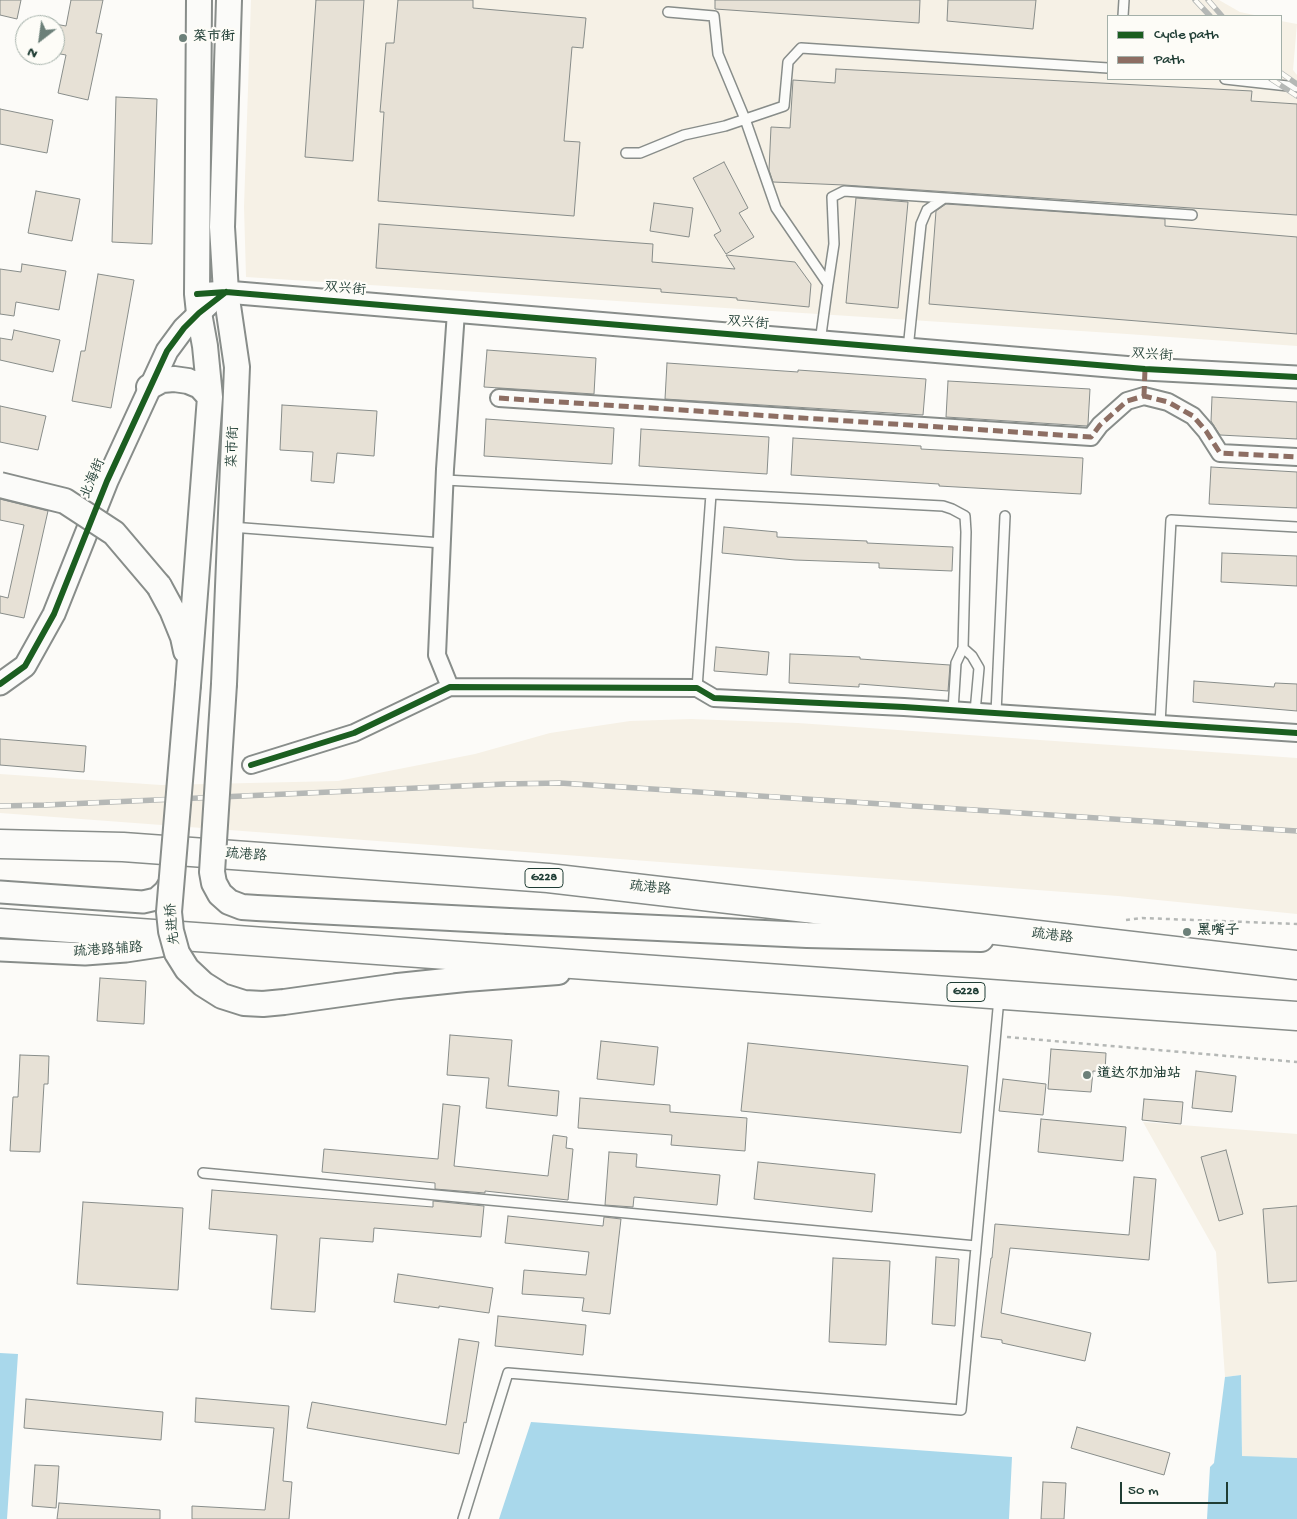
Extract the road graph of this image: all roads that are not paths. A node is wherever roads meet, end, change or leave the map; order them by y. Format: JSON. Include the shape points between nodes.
{"nodes":[{"id":1,"x":199,"y":0,"type":"edge"},
{"id":2,"x":229,"y":0,"type":"edge"},
{"id":3,"x":1124,"y":0,"type":"edge"},
{"id":4,"x":668,"y":12,"type":"dead end"},
{"id":5,"x":1123,"y":15,"type":"edge"},
{"id":6,"x":1107,"y":68,"type":"edge"},
{"id":7,"x":1236,"y":80,"type":"edge"},
{"id":8,"x":1297,"y":86,"type":"edge"},
{"id":9,"x":745,"y":119,"type":"junction"},
{"id":10,"x":626,"y":153,"type":"dead end"},
{"id":11,"x":944,"y":198,"type":"junction"},
{"id":12,"x":1192,"y":215,"type":"dead end"},
{"id":13,"x":828,"y":284,"type":"junction"},
{"id":14,"x":226,"y":292,"type":"junction"},
{"id":15,"x":198,"y":304,"type":"junction"},
{"id":16,"x":456,"y":312,"type":"junction"},
{"id":17,"x":820,"y":342,"type":"junction"},
{"id":18,"x":908,"y":349,"type":"junction"},
{"id":19,"x":1145,"y":369,"type":"junction"},
{"id":20,"x":1297,"y":377,"type":"edge"},
{"id":21,"x":148,"y":387,"type":"junction"},
{"id":22,"x":1144,"y":396,"type":"junction"},
{"id":23,"x":210,"y":397,"type":"junction"},
{"id":24,"x":499,"y":398,"type":"dead end"},
{"id":25,"x":1297,"y":458,"type":"edge"},
{"id":26,"x":444,"y":480,"type":"junction"},
{"id":27,"x":0,"y":485,"type":"edge"},
{"id":28,"x":710,"y":494,"type":"junction"},
{"id":29,"x":1005,"y":516,"type":"dead end"},
{"id":30,"x":231,"y":527,"type":"junction"},
{"id":31,"x":1297,"y":527,"type":"edge"},
{"id":32,"x":442,"y":543,"type":"junction"},
{"id":33,"x":963,"y":648,"type":"junction"},
{"id":34,"x":189,"y":676,"type":"junction"},
{"id":35,"x":0,"y":684,"type":"edge"},
{"id":36,"x":450,"y":687,"type":"junction"},
{"id":37,"x":696,"y":688,"type":"junction"},
{"id":38,"x":953,"y":710,"type":"junction"},
{"id":39,"x":975,"y":712,"type":"junction"},
{"id":40,"x":996,"y":713,"type":"junction"},
{"id":41,"x":1160,"y":724,"type":"junction"},
{"id":42,"x":1297,"y":733,"type":"edge"},
{"id":43,"x":251,"y":765,"type":"dead end"},
{"id":44,"x":0,"y":834,"type":"edge"},
{"id":45,"x":0,"y":844,"type":"edge"},
{"id":46,"x":124,"y":847,"type":"junction"},
{"id":47,"x":172,"y":880,"type":"junction"},
{"id":48,"x":0,"y":892,"type":"edge"},
{"id":49,"x":0,"y":923,"type":"edge"},
{"id":50,"x":215,"y":938,"type":"junction"},
{"id":51,"x":1085,"y":941,"type":"junction"},
{"id":52,"x":0,"y":950,"type":"edge"},
{"id":53,"x":1297,"y":965,"type":"edge"},
{"id":54,"x":636,"y":968,"type":"junction"},
{"id":55,"x":999,"y":994,"type":"junction"},
{"id":56,"x":1297,"y":1016,"type":"edge"},
{"id":57,"x":203,"y":1173,"type":"dead end"},
{"id":58,"x":976,"y":1246,"type":"junction"},
{"id":59,"x":463,"y":1519,"type":"edge"}],
"edges":[{"from":1,"to":15,"type":"main road","name":"菜市街"},
{"from":2,"to":14,"type":"main road","name":"菜市街","via":[[222,227]]},
{"from":3,"to":5,"type":"lane"},
{"from":4,"to":9,"type":"lane","via":[[714,16],[718,54]]},
{"from":6,"to":9,"type":"lane","via":[[802,48],[788,62],[784,106]]},
{"from":7,"to":8,"type":"lane"},
{"from":9,"to":10,"type":"lane","via":[[684,135],[640,153]]},
{"from":9,"to":13,"type":"lane","via":[[776,208]]},
{"from":11,"to":12,"type":"lane"},
{"from":11,"to":13,"type":"lane","via":[[844,192],[832,197],[834,244]]},
{"from":11,"to":18,"type":"lane","via":[[927,210],[920,224]]},
{"from":13,"to":17,"type":"lane"},
{"from":14,"to":15,"type":"street","name":"北海街"},
{"from":14,"to":16,"type":"street","name":"双兴街"},
{"from":14,"to":30,"type":"main road","name":"菜市街","via":[[237,367]]},
{"from":15,"to":21,"type":"street","name":"北海街"},
{"from":15,"to":23,"type":"main road","name":"菜市街"},
{"from":16,"to":17,"type":"street","name":"双兴街"},
{"from":16,"to":26,"type":"street"},
{"from":17,"to":18,"type":"street","name":"双兴街"},
{"from":18,"to":19,"type":"street","name":"双兴街"},
{"from":19,"to":20,"type":"street","name":"双兴街"},
{"from":19,"to":22,"type":"street"},
{"from":21,"to":23,"type":"main road","via":[[162,380],[188,381],[200,386]]},
{"from":21,"to":35,"type":"street","name":"北海街","via":[[54,614],[24,666]]},
{"from":22,"to":24,"type":"street","via":[[1127,401],[1091,437]]},
{"from":22,"to":25,"type":"street","via":[[1168,402],[1193,416],[1220,454]]},
{"from":23,"to":34,"type":"main road","name":"菜市街"},
{"from":26,"to":28,"type":"lane"},
{"from":26,"to":32,"type":"street"},
{"from":27,"to":34,"type":"main road","bridge":true,"via":[[65,501],[114,533],[159,586],[172,610],[183,637]]},
{"from":28,"to":33,"type":"lane","via":[[943,506],[965,516]]},
{"from":28,"to":37,"type":"lane"},
{"from":29,"to":40,"type":"lane"},
{"from":30,"to":32,"type":"lane"},
{"from":30,"to":51,"type":"main road","name":"菜市街","bridge":true,"via":[[212,872],[220,894],[229,902],[257,908],[807,935]]},
{"from":31,"to":41,"type":"lane","via":[[1171,520]]},
{"from":32,"to":36,"type":"street","via":[[437,655]]},
{"from":33,"to":38,"type":"lane","via":[[956,663]]},
{"from":33,"to":39,"type":"lane","via":[[978,668]]},
{"from":34,"to":47,"type":"main road","name":"先进桥","bridge":true},
{"from":36,"to":37,"type":"street"},
{"from":36,"to":43,"type":"street","via":[[354,733]]},
{"from":37,"to":38,"type":"street","via":[[714,698]]},
{"from":38,"to":39,"type":"street"},
{"from":39,"to":40,"type":"street"},
{"from":40,"to":41,"type":"street"},
{"from":41,"to":42,"type":"street"},
{"from":44,"to":46,"type":"street"},
{"from":45,"to":46,"type":"highway","name":"疏港路","number":"G228"},
{"from":46,"to":51,"type":"highway","name":"疏港路","number":"G228","via":[[567,880]]},
{"from":47,"to":48,"type":"street","via":[[156,899],[143,902]]},
{"from":47,"to":54,"type":"main road","name":"先进桥","bridge":true,"via":[[170,912],[177,953],[187,969],[203,984],[222,996],[244,1003],[263,1004],[465,979]]},
{"from":49,"to":50,"type":"highway","number":"G228"},
{"from":50,"to":52,"type":"street","name":"疏港路辅路","via":[[85,954]]},
{"from":50,"to":54,"type":"highway","number":"G228"},
{"from":51,"to":53,"type":"highway","name":"疏港路","number":"G228"},
{"from":54,"to":55,"type":"highway","number":"G228"},
{"from":55,"to":56,"type":"highway","number":"G228"},
{"from":55,"to":58,"type":"lane"},
{"from":57,"to":58,"type":"lane"},
{"from":58,"to":59,"type":"lane","via":[[961,1410],[508,1372]]}]}
